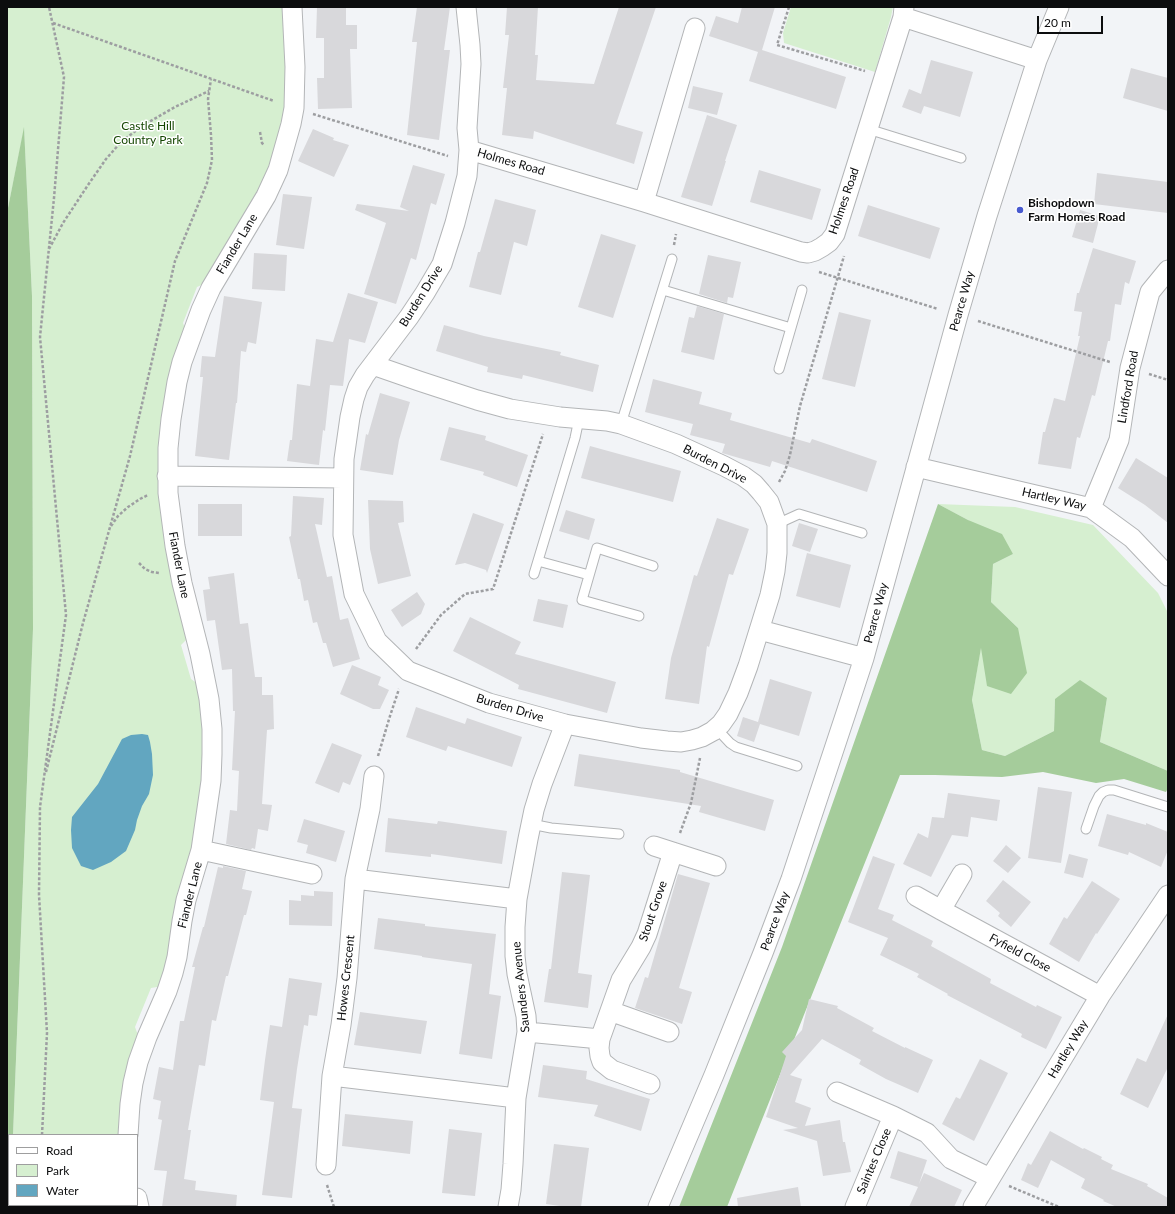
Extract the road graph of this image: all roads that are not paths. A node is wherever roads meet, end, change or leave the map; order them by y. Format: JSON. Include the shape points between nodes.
{"nodes":[{"id":1,"x":292,"y":7,"type":"edge"},
{"id":2,"x":466,"y":7,"type":"edge"},
{"id":3,"x":1059,"y":7,"type":"edge"},
{"id":4,"x":903,"y":12,"type":"edge"},
{"id":5,"x":695,"y":28,"type":"dead end"},
{"id":6,"x":1037,"y":60,"type":"junction"},
{"id":7,"x":868,"y":129,"type":"junction"},
{"id":8,"x":469,"y":150,"type":"junction"},
{"id":9,"x":961,"y":158,"type":"dead end"},
{"id":10,"x":644,"y":202,"type":"junction"},
{"id":11,"x":672,"y":259,"type":"road end"},
{"id":12,"x":1168,"y":270,"type":"edge"},
{"id":13,"x":663,"y":290,"type":"junction"},
{"id":14,"x":802,"y":290,"type":"dead end"},
{"id":15,"x":791,"y":328,"type":"junction"},
{"id":16,"x":373,"y":365,"type":"junction"},
{"id":17,"x":779,"y":370,"type":"dead end"},
{"id":18,"x":579,"y":419,"type":"junction"},
{"id":19,"x":621,"y":424,"type":"junction"},
{"id":20,"x":916,"y":467,"type":"junction"},
{"id":21,"x":343,"y":478,"type":"junction"},
{"id":22,"x":167,"y":483,"type":"junction"},
{"id":23,"x":1091,"y":508,"type":"junction"},
{"id":24,"x":777,"y":524,"type":"junction"},
{"id":25,"x":862,"y":533,"type":"dead end"},
{"id":26,"x":538,"y":561,"type":"junction"},
{"id":27,"x":653,"y":566,"type":"dead end"},
{"id":28,"x":534,"y":574,"type":"dead end"},
{"id":29,"x":589,"y":575,"type":"junction"},
{"id":30,"x":1168,"y":576,"type":"edge"},
{"id":31,"x":639,"y":616,"type":"dead end"},
{"id":32,"x":760,"y":630,"type":"junction"},
{"id":33,"x":864,"y":658,"type":"junction"},
{"id":34,"x":564,"y":724,"type":"junction"},
{"id":35,"x":709,"y":733,"type":"junction"},
{"id":36,"x":797,"y":766,"type":"dead end"},
{"id":37,"x":374,"y":776,"type":"road end"},
{"id":38,"x":1168,"y":807,"type":"edge"},
{"id":39,"x":531,"y":824,"type":"junction"},
{"id":40,"x":1086,"y":829,"type":"dead end"},
{"id":41,"x":618,"y":834,"type":"dead end"},
{"id":42,"x":654,"y":846,"type":"dead end"},
{"id":43,"x":201,"y":850,"type":"junction"},
{"id":44,"x":673,"y":852,"type":"junction"},
{"id":45,"x":716,"y":866,"type":"dead end"},
{"id":46,"x":312,"y":874,"type":"dead end"},
{"id":47,"x":962,"y":874,"type":"dead end"},
{"id":48,"x":355,"y":879,"type":"junction"},
{"id":49,"x":1168,"y":895,"type":"edge"},
{"id":50,"x":916,"y":896,"type":"dead end"},
{"id":51,"x":517,"y":899,"type":"junction"},
{"id":52,"x":941,"y":910,"type":"junction"},
{"id":53,"x":1100,"y":996,"type":"junction"},
{"id":54,"x":610,"y":1011,"type":"junction"},
{"id":55,"x":527,"y":1032,"type":"junction"},
{"id":56,"x":670,"y":1032,"type":"dead end"},
{"id":57,"x":600,"y":1039,"type":"junction"},
{"id":58,"x":332,"y":1076,"type":"junction"},
{"id":59,"x":650,"y":1084,"type":"dead end"},
{"id":60,"x":837,"y":1092,"type":"dead end"},
{"id":61,"x":516,"y":1098,"type":"junction"},
{"id":62,"x":893,"y":1116,"type":"junction"},
{"id":63,"x":128,"y":1134,"type":"edge"},
{"id":64,"x":326,"y":1165,"type":"dead end"},
{"id":65,"x":990,"y":1178,"type":"junction"},
{"id":66,"x":508,"y":1207,"type":"edge"},
{"id":67,"x":658,"y":1207,"type":"edge"},
{"id":68,"x":855,"y":1207,"type":"edge"},
{"id":69,"x":973,"y":1207,"type":"edge"}],
"edges":[{"from":1,"to":22,"type":"street","name":"Fiander Lane","via":[[295,91],[294,108],[284,149],[266,196],[211,288],[182,362],[171,419]]},
{"from":2,"to":8,"type":"street","name":"Holmes Road","via":[[471,64],[467,128]]},
{"from":3,"to":6,"type":"street","name":"Pearce Way"},
{"from":4,"to":6,"type":"street","name":"Holmes Road"},
{"from":4,"to":7,"type":"street","name":"Holmes Road"},
{"from":5,"to":10,"type":"street"},
{"from":6,"to":20,"type":"street","name":"Pearce Way","via":[[987,216]]},
{"from":7,"to":9,"type":"lane"},
{"from":7,"to":10,"type":"street","name":"Holmes Road","via":[[835,234],[829,242],[815,251],[801,252]]},
{"from":8,"to":10,"type":"street","name":"Holmes Road"},
{"from":8,"to":16,"type":"street","name":"Burden Drive","via":[[465,184],[442,264],[421,299]]},
{"from":11,"to":13,"type":"lane"},
{"from":12,"to":23,"type":"street","name":"Lindford Road","via":[[1150,292],[1130,368],[1119,440]]},
{"from":13,"to":15,"type":"lane"},
{"from":13,"to":19,"type":"lane"},
{"from":14,"to":15,"type":"lane"},
{"from":15,"to":17,"type":"lane"},
{"from":16,"to":18,"type":"street","name":"Burden Drive","via":[[477,400],[549,416]]},
{"from":16,"to":21,"type":"street","name":"Burden Drive","via":[[358,387],[354,399]]},
{"from":18,"to":19,"type":"street","name":"Burden Drive"},
{"from":18,"to":26,"type":"lane"},
{"from":19,"to":24,"type":"street","name":"Burden Drive","via":[[676,444],[749,480],[769,502]]},
{"from":20,"to":23,"type":"street","name":"Hartley Way"},
{"from":20,"to":33,"type":"street","name":"Pearce Way"},
{"from":21,"to":22,"type":"street"},
{"from":21,"to":34,"type":"street","name":"Burden Drive","via":[[343,535],[354,594],[377,641],[408,671],[489,703]]},
{"from":22,"to":43,"type":"street","name":"Fiander Lane","via":[[172,531],[204,674],[210,714],[211,781]]},
{"from":23,"to":30,"type":"street","name":"Hartley Way","via":[[1132,538]]},
{"from":24,"to":25,"type":"lane","via":[[799,514]]},
{"from":24,"to":32,"type":"street","name":"Burden Drive","via":[[775,571]]},
{"from":26,"to":28,"type":"lane"},
{"from":26,"to":29,"type":"lane"},
{"from":27,"to":29,"type":"lane","via":[[597,548]]},
{"from":29,"to":31,"type":"lane","via":[[582,600]]},
{"from":32,"to":33,"type":"street"},
{"from":32,"to":35,"type":"street","name":"Burden Drive","via":[[728,714],[721,724]]},
{"from":33,"to":67,"type":"street","name":"Pearce Way","via":[[769,938]]},
{"from":34,"to":35,"type":"street","name":"Burden Drive","via":[[641,738],[681,742]]},
{"from":34,"to":39,"type":"street","name":"Saunders Avenue","via":[[542,784]]},
{"from":35,"to":36,"type":"lane","via":[[736,747]]},
{"from":37,"to":48,"type":"street","name":"Howes Crescent","via":[[370,809]]},
{"from":38,"to":40,"type":"lane","via":[[1108,790],[1099,796]]},
{"from":39,"to":41,"type":"lane"},
{"from":39,"to":51,"type":"street","name":"Saunders Avenue"},
{"from":42,"to":44,"type":"street"},
{"from":43,"to":46,"type":"street"},
{"from":43,"to":63,"type":"street","name":"Fiander Lane","via":[[183,914],[173,974],[147,1037],[132,1083]]},
{"from":44,"to":45,"type":"street"},
{"from":44,"to":54,"type":"street","name":"Stout Grove","via":[[647,934],[621,980]]},
{"from":47,"to":52,"type":"street"},
{"from":48,"to":51,"type":"street"},
{"from":48,"to":58,"type":"street","name":"Howes Crescent","via":[[347,978]]},
{"from":49,"to":53,"type":"street","name":"Hartley Way"},
{"from":50,"to":52,"type":"street","name":"Fyfield Close"},
{"from":51,"to":55,"type":"street","name":"Saunders Avenue","via":[[515,956]]},
{"from":52,"to":53,"type":"street","name":"Fyfield Close"},
{"from":53,"to":65,"type":"street","name":"Hartley Way"},
{"from":54,"to":56,"type":"street"},
{"from":54,"to":57,"type":"street","name":"Stout Grove"},
{"from":55,"to":57,"type":"street"},
{"from":55,"to":61,"type":"street","name":"Saunders Avenue"},
{"from":57,"to":59,"type":"street","name":"Stout Grove","via":[[600,1056],[606,1066]]},
{"from":58,"to":61,"type":"street"},
{"from":58,"to":64,"type":"street","name":"Howes Crescent"},
{"from":60,"to":62,"type":"street","name":"Saintes Close"},
{"from":61,"to":66,"type":"street","name":"Saunders Avenue","via":[[514,1164]]},
{"from":62,"to":65,"type":"street","name":"Saintes Close","via":[[927,1133],[952,1159]]},
{"from":62,"to":68,"type":"street","name":"Saintes Close"},
{"from":65,"to":69,"type":"street","name":"Hartley Way"}]}
